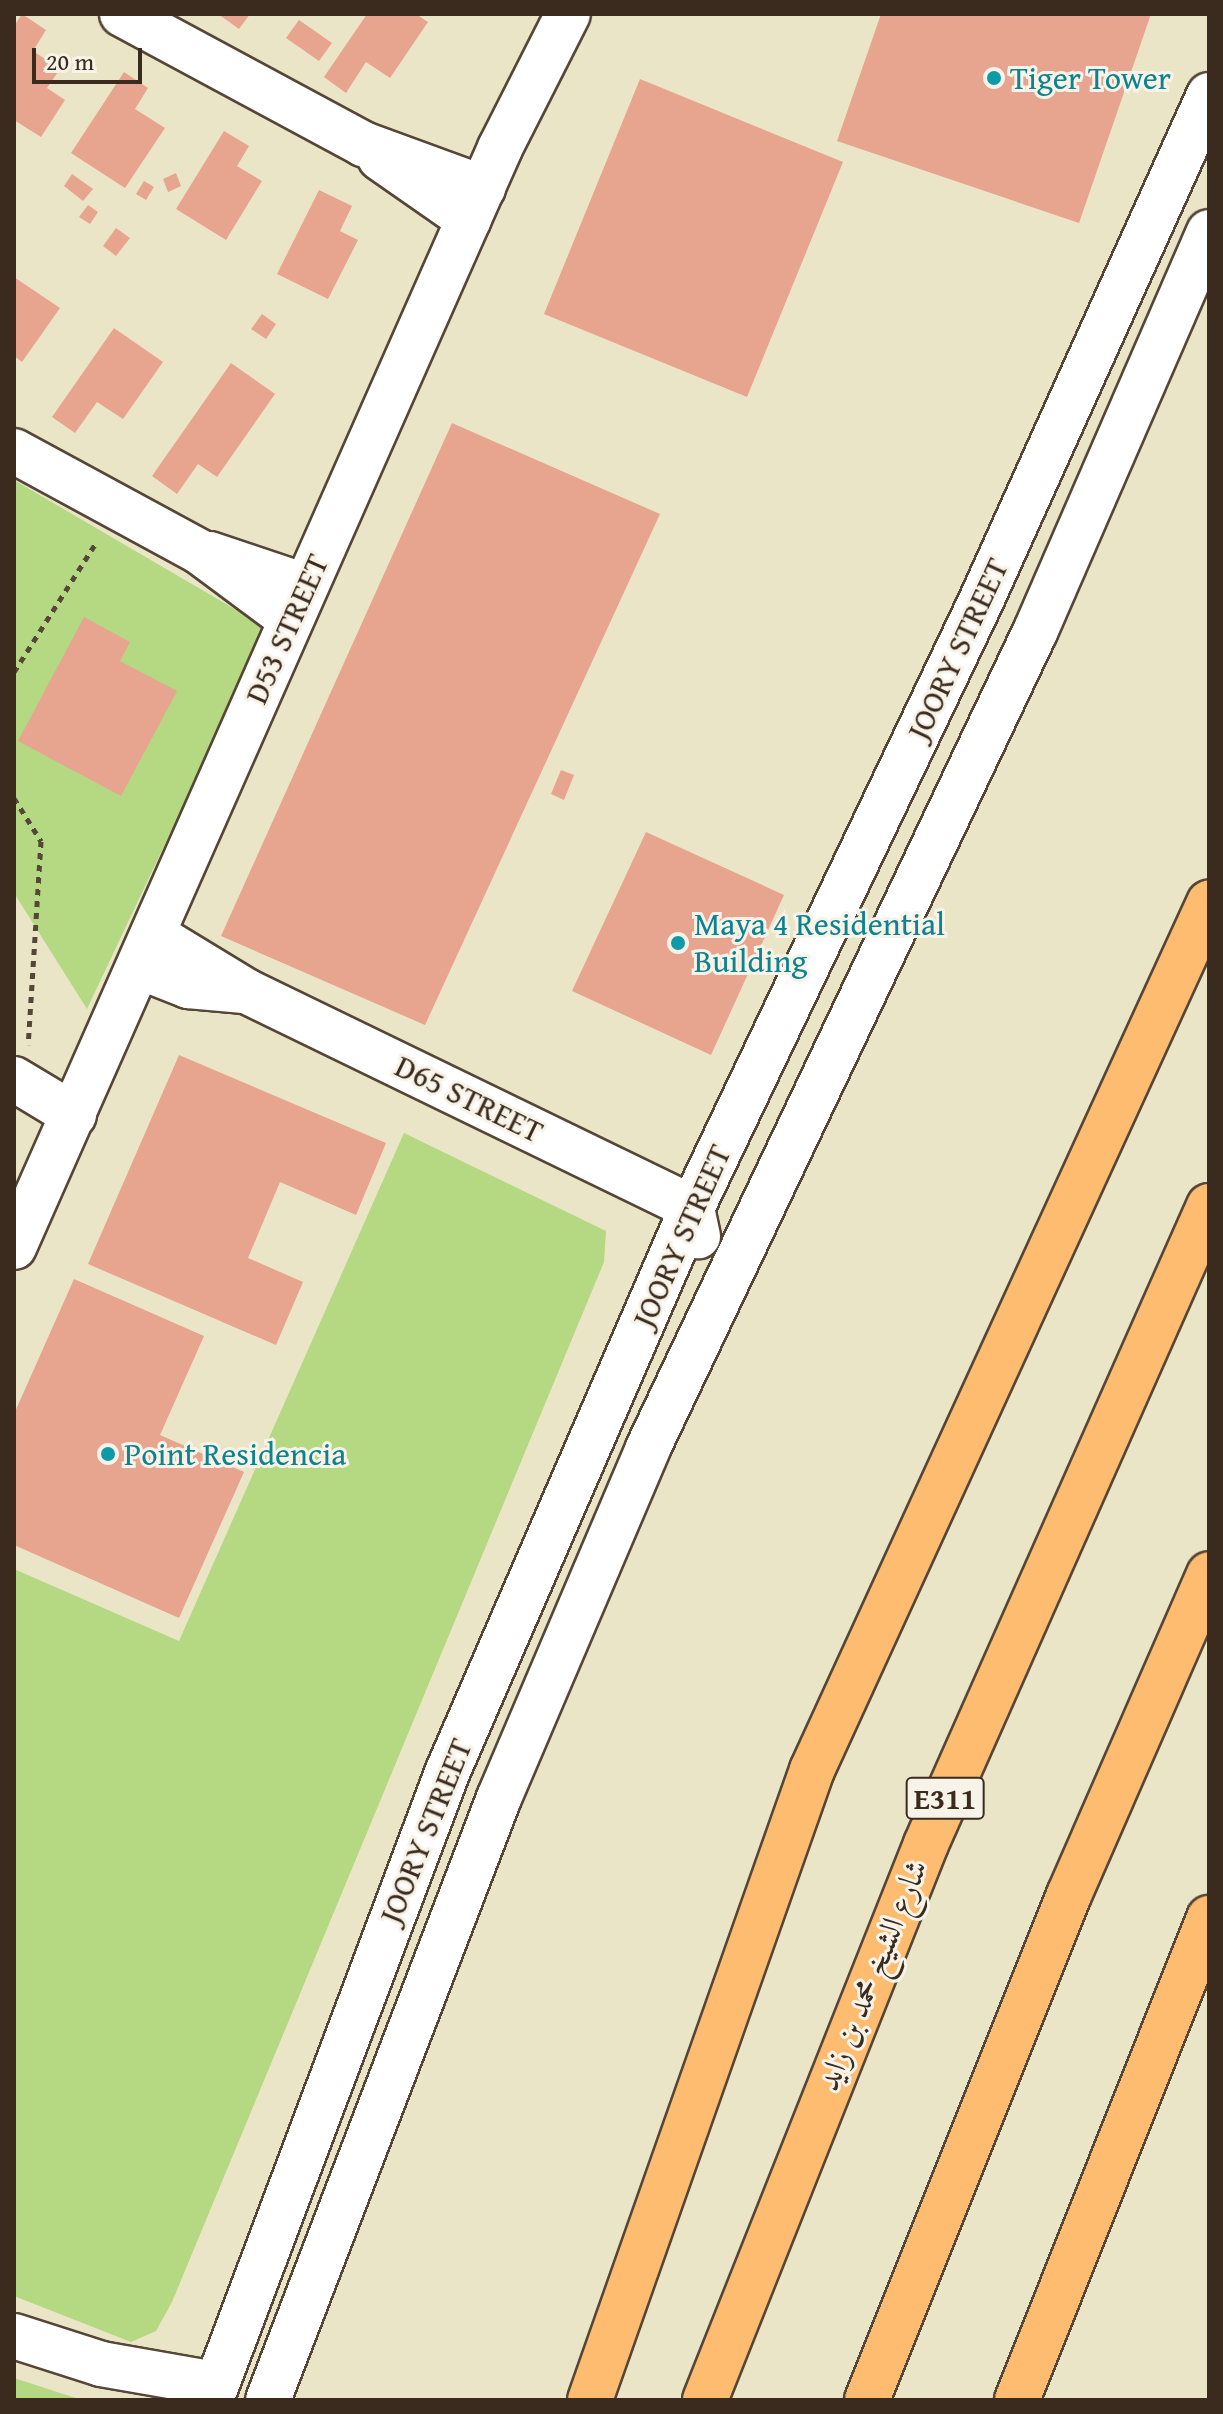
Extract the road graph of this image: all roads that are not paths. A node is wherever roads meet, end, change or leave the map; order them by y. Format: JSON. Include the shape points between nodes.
{"nodes":[{"id":1,"x":122,"y":14,"type":"edge"},
{"id":2,"x":568,"y":14,"type":"edge"},
{"id":3,"x":1209,"y":95,"type":"edge"},
{"id":4,"x":476,"y":204,"type":"junction"},
{"id":5,"x":1209,"y":232,"type":"edge"},
{"id":6,"x":14,"y":451,"type":"edge"},
{"id":7,"x":297,"y":603,"type":"junction"},
{"id":8,"x":1209,"y":903,"type":"edge"},
{"id":9,"x":147,"y":951,"type":"junction"},
{"id":10,"x":17,"y":1082,"type":"edge"},
{"id":11,"x":74,"y":1115,"type":"junction"},
{"id":12,"x":1209,"y":1206,"type":"edge"},
{"id":13,"x":692,"y":1208,"type":"junction"},
{"id":14,"x":14,"y":1247,"type":"edge"},
{"id":15,"x":648,"y":1448,"type":"junction"},
{"id":16,"x":1209,"y":1574,"type":"edge"},
{"id":17,"x":1209,"y":1918,"type":"edge"},
{"id":18,"x":14,"y":2336,"type":"edge"},
{"id":19,"x":101,"y":2364,"type":"junction"},
{"id":20,"x":213,"y":2392,"type":"edge"},
{"id":21,"x":158,"y":2400,"type":"edge"},
{"id":22,"x":268,"y":2400,"type":"edge"},
{"id":23,"x":590,"y":2400,"type":"edge"},
{"id":24,"x":705,"y":2400,"type":"edge"},
{"id":25,"x":867,"y":2400,"type":"edge"},
{"id":26,"x":1017,"y":2400,"type":"edge"}],
"edges":[{"from":1,"to":4,"type":"street"},
{"from":2,"to":4,"type":"street","name":"D53 STREET"},
{"from":3,"to":13,"type":"street","name":"JOORY STREET","via":[[981,601]]},
{"from":4,"to":7,"type":"street","name":"D53 STREET"},
{"from":5,"to":15,"type":"street","name":"JOORY STREET","via":[[1035,632]]},
{"from":6,"to":7,"type":"street"},
{"from":7,"to":9,"type":"street","name":"D53 STREET"},
{"from":8,"to":23,"type":"highway","via":[[812,1770]]},
{"from":9,"to":11,"type":"street","name":"D53 STREET"},
{"from":9,"to":13,"type":"street","name":"D65 STREET","via":[[246,991]]},
{"from":10,"to":11,"type":"street"},
{"from":11,"to":14,"type":"street","name":"D53 STREET"},
{"from":12,"to":24,"type":"highway","name":"شارع الشيخ محمد بن زايد","number":"E311","via":[[926,1844]]},
{"from":13,"to":15,"type":"street","via":[[699,1241],[694,1275],[639,1406]]},
{"from":13,"to":20,"type":"street","name":"JOORY STREET","via":[[447,1773]]},
{"from":15,"to":22,"type":"street","name":"JOORY STREET","via":[[493,1812]]},
{"from":16,"to":25,"type":"highway","via":[[1069,1895]]},
{"from":17,"to":26,"type":"highway"},
{"from":18,"to":19,"type":"street"},
{"from":19,"to":20,"type":"street"},
{"from":19,"to":21,"type":"street"}]}
